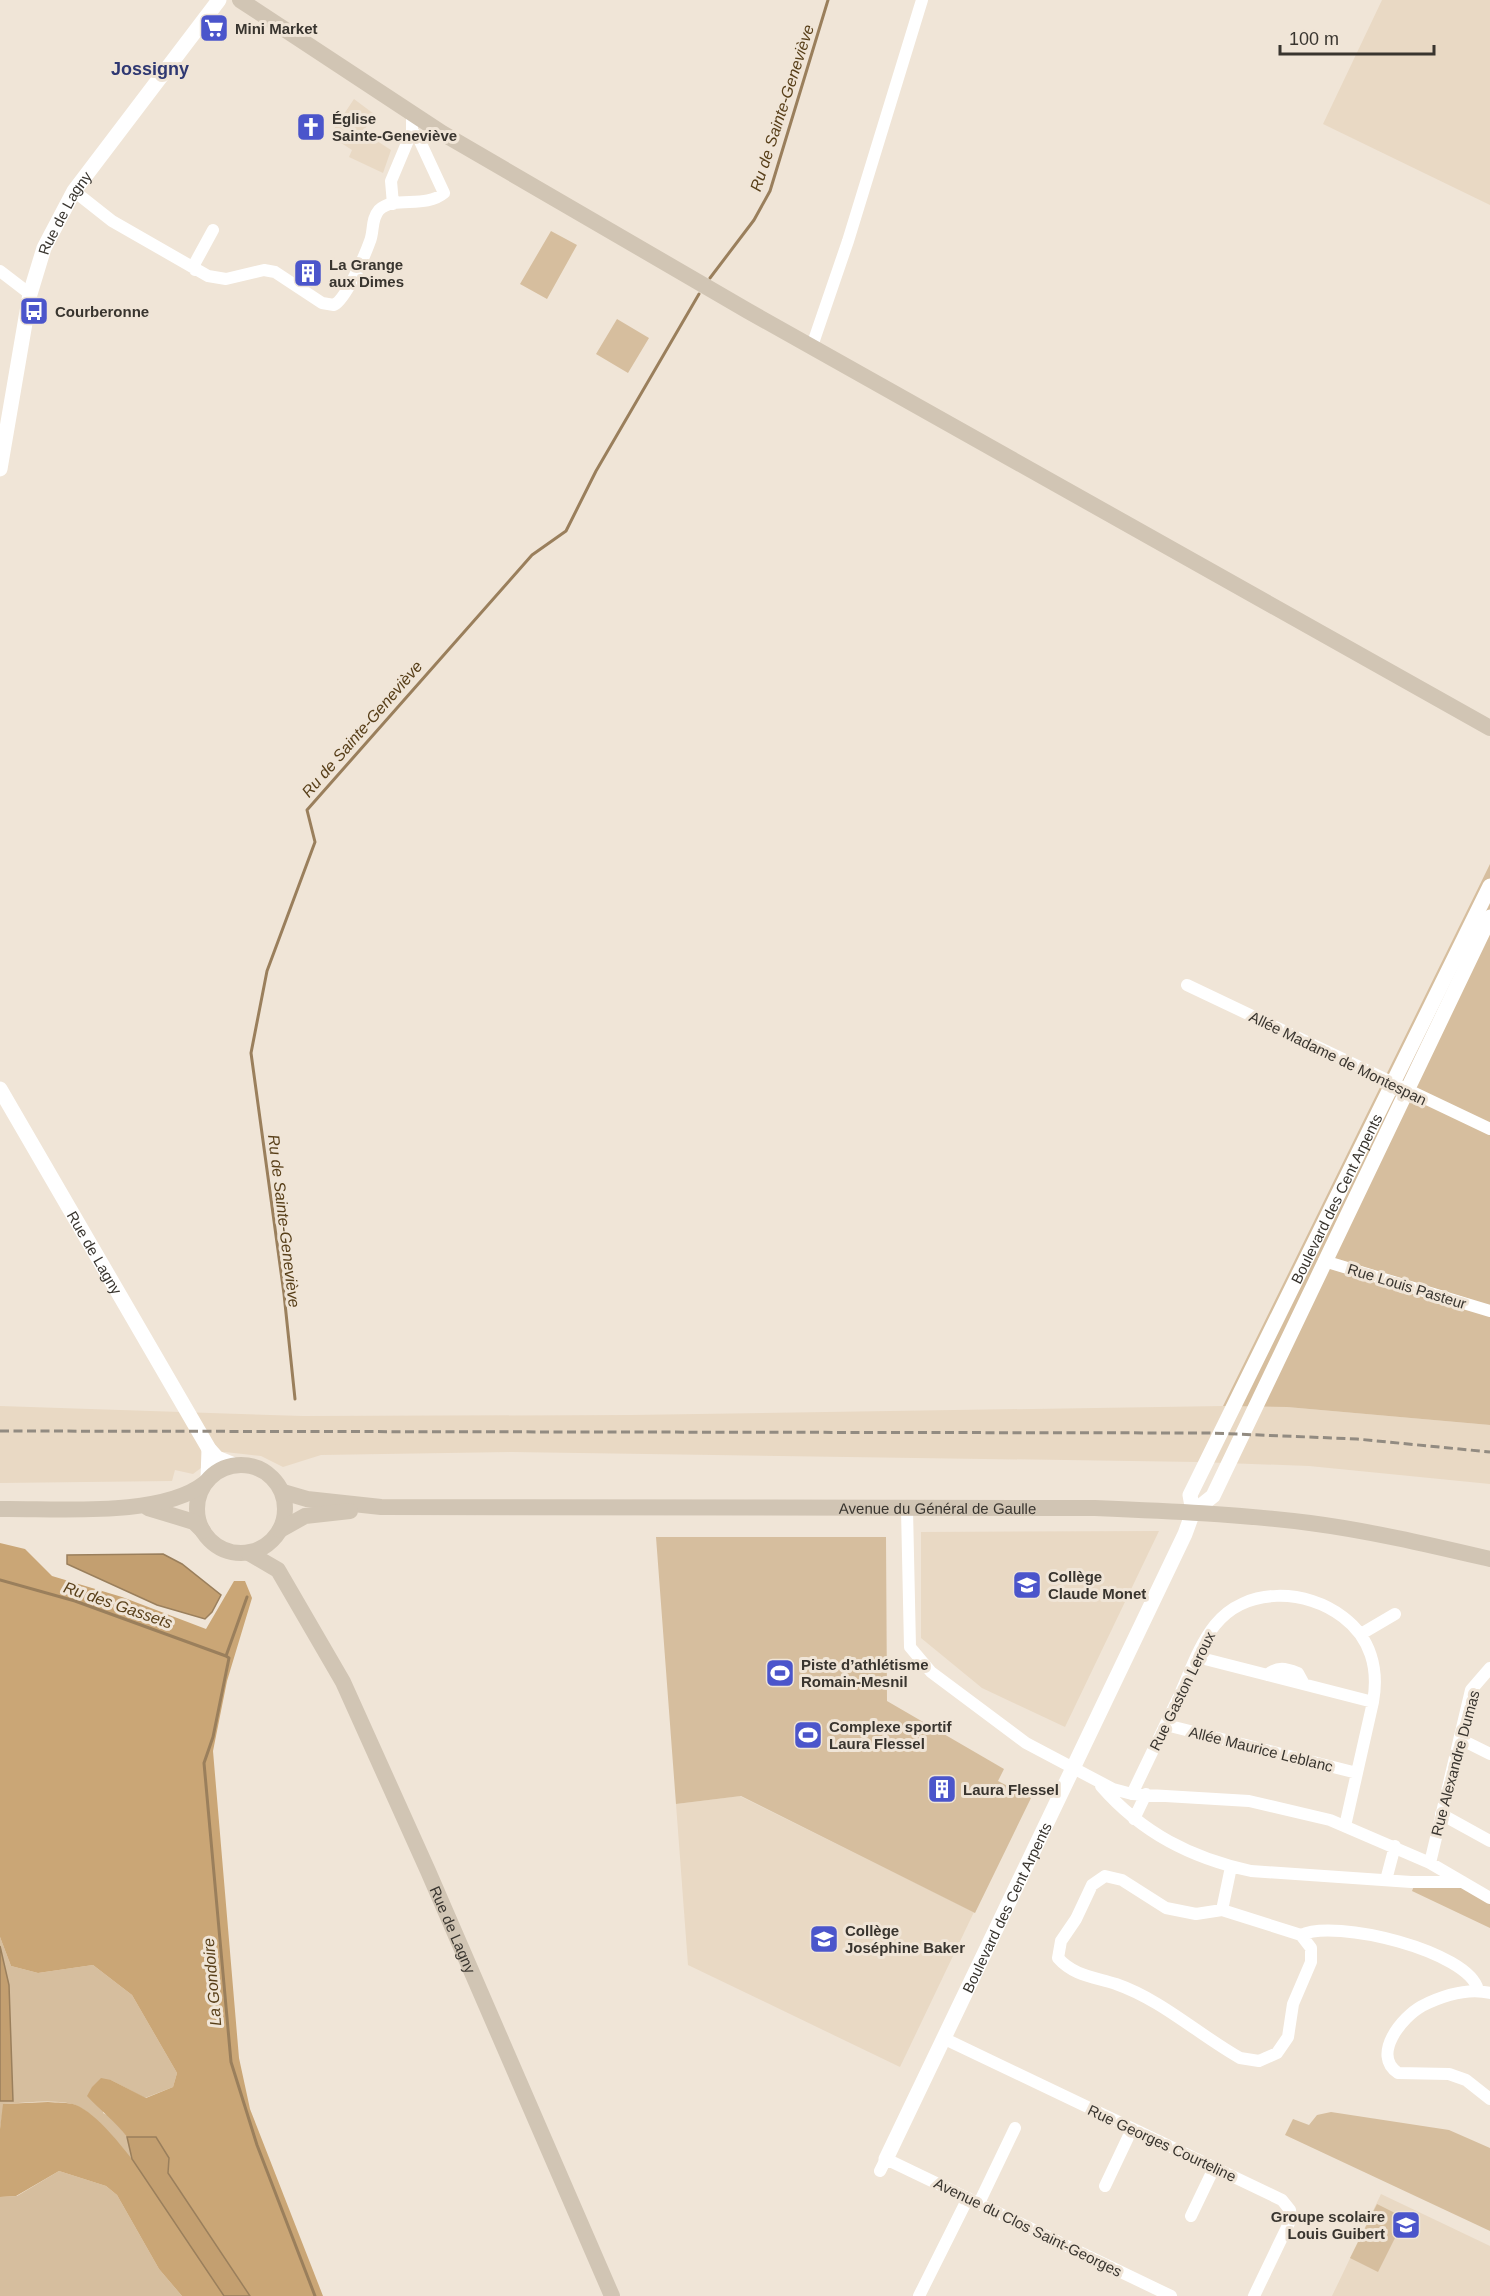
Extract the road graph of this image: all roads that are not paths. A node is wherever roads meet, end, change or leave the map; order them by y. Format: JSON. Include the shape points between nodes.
{"nodes":[{"id":1,"x":219,"y":0,"type":"edge"},
{"id":2,"x":240,"y":0,"type":"edge"},
{"id":3,"x":922,"y":0,"type":"edge"},
{"id":4,"x":412,"y":114,"type":"junction"},
{"id":5,"x":412,"y":131,"type":"junction"},
{"id":6,"x":74,"y":191,"type":"junction"},
{"id":7,"x":393,"y":204,"type":"junction"},
{"id":8,"x":213,"y":230,"type":"dead end"},
{"id":9,"x":195,"y":270,"type":"junction"},
{"id":10,"x":0,"y":271,"type":"edge"},
{"id":11,"x":30,"y":294,"type":"junction"},
{"id":12,"x":812,"y":346,"type":"junction"},
{"id":13,"x":0,"y":469,"type":"edge"},
{"id":14,"x":1490,"y":728,"type":"edge"},
{"id":15,"x":1490,"y":886,"type":"edge"},
{"id":16,"x":1490,"y":917,"type":"edge"},
{"id":17,"x":1186,"y":985,"type":"dead end"},
{"id":18,"x":1400,"y":1087,"type":"junction"},
{"id":19,"x":0,"y":1089,"type":"edge"},
{"id":20,"x":1490,"y":1130,"type":"edge"},
{"id":21,"x":1324,"y":1261,"type":"junction"},
{"id":22,"x":1490,"y":1311,"type":"edge"},
{"id":23,"x":209,"y":1449,"type":"junction"},
{"id":24,"x":234,"y":1465,"type":"junction"},
{"id":25,"x":207,"y":1480,"type":"junction"},
{"id":26,"x":283,"y":1492,"type":"junction"},
{"id":27,"x":142,"y":1506,"type":"junction"},
{"id":28,"x":381,"y":1507,"type":"junction"},
{"id":29,"x":0,"y":1509,"type":"edge"},
{"id":30,"x":907,"y":1509,"type":"junction"},
{"id":31,"x":1192,"y":1512,"type":"junction"},
{"id":32,"x":203,"y":1531,"type":"junction"},
{"id":33,"x":278,"y":1533,"type":"junction"},
{"id":34,"x":249,"y":1552,"type":"junction"},
{"id":35,"x":1490,"y":1559,"type":"edge"},
{"id":36,"x":278,"y":1570,"type":"junction"},
{"id":37,"x":1395,"y":1614,"type":"dead end"},
{"id":38,"x":1361,"y":1634,"type":"junction"},
{"id":39,"x":1197,"y":1657,"type":"junction"},
{"id":40,"x":1488,"y":1671,"type":"edge"},
{"id":41,"x":1373,"y":1702,"type":"junction"},
{"id":42,"x":1166,"y":1725,"type":"junction"},
{"id":43,"x":1460,"y":1739,"type":"junction"},
{"id":44,"x":1490,"y":1754,"type":"edge"},
{"id":45,"x":1072,"y":1769,"type":"junction"},
{"id":46,"x":1357,"y":1773,"type":"junction"},
{"id":47,"x":1099,"y":1784,"type":"junction"},
{"id":48,"x":1132,"y":1794,"type":"junction"},
{"id":49,"x":1146,"y":1794,"type":"junction"},
{"id":50,"x":1441,"y":1814,"type":"junction"},
{"id":51,"x":1134,"y":1819,"type":"junction"},
{"id":52,"x":1345,"y":1826,"type":"junction"},
{"id":53,"x":1490,"y":1841,"type":"edge"},
{"id":54,"x":1395,"y":1846,"type":"junction"},
{"id":55,"x":1430,"y":1863,"type":"junction"},
{"id":56,"x":1231,"y":1867,"type":"junction"},
{"id":57,"x":1386,"y":1880,"type":"junction"},
{"id":58,"x":1463,"y":1882,"type":"junction"},
{"id":59,"x":1490,"y":1898,"type":"edge"},
{"id":60,"x":1222,"y":1910,"type":"junction"},
{"id":61,"x":1301,"y":1935,"type":"junction"},
{"id":62,"x":1484,"y":1992,"type":"edge"},
{"id":63,"x":945,"y":2039,"type":"junction"},
{"id":64,"x":1490,"y":2099,"type":"edge"},
{"id":65,"x":1015,"y":2128,"type":"dead end"},
{"id":66,"x":1132,"y":2129,"type":"junction"},
{"id":67,"x":883,"y":2165,"type":"joint"},
{"id":68,"x":1214,"y":2168,"type":"junction"},
{"id":69,"x":1105,"y":2186,"type":"dead end"},
{"id":70,"x":973,"y":2201,"type":"junction"},
{"id":71,"x":1191,"y":2216,"type":"dead end"},
{"id":72,"x":922,"y":2295,"type":"edge"},
{"id":73,"x":612,"y":2296,"type":"edge"},
{"id":74,"x":1171,"y":2296,"type":"edge"},
{"id":75,"x":1254,"y":2296,"type":"edge"}],
"edges":[{"from":1,"to":6,"type":"street","name":"Rue de Lagny"},
{"from":2,"to":4,"type":"main road"},
{"from":3,"to":12,"type":"street"},
{"from":4,"to":5,"type":"street"},
{"from":4,"to":12,"type":"main road"},
{"from":5,"to":7,"type":"street","via":[[391,181]]},
{"from":5,"to":7,"type":"street","via":[[444,193],[429,202]]},
{"from":6,"to":9,"type":"street","via":[[112,221]]},
{"from":6,"to":11,"type":"street","name":"Rue de Lagny","via":[[44,248]]},
{"from":7,"to":9,"type":"street","via":[[377,213],[371,239],[346,292],[336,304],[322,303],[275,272],[264,270],[226,279]]},
{"from":8,"to":9,"type":"street"},
{"from":10,"to":11,"type":"street"},
{"from":11,"to":13,"type":"street","name":"Rue de Lagny"},
{"from":12,"to":14,"type":"main road"},
{"from":15,"to":18,"type":"street","name":"Boulevard des Cent Arpents"},
{"from":16,"to":18,"type":"street","name":"Boulevard des Cent Arpents"},
{"from":17,"to":18,"type":"street","name":"Allée Madame de Montespan"},
{"from":18,"to":20,"type":"street","name":"Allée Madame de Montespan"},
{"from":18,"to":21,"type":"street","name":"Boulevard des Cent Arpents"},
{"from":18,"to":31,"type":"street","name":"Boulevard des Cent Arpents","via":[[1190,1495]]},
{"from":19,"to":23,"type":"street","name":"Rue de Lagny"},
{"from":21,"to":22,"type":"street","name":"Rue Louis Pasteur"},
{"from":21,"to":31,"type":"street","name":"Boulevard des Cent Arpents","via":[[1213,1496]]},
{"from":23,"to":24,"type":"street","via":[[217,1458]]},
{"from":23,"to":25,"type":"street"},
{"from":24,"to":25,"type":"main road","via":[[220,1469]]},
{"from":24,"to":26,"type":"main road","via":[[263,1470]]},
{"from":25,"to":27,"type":"main road","via":[[191,1494]]},
{"from":25,"to":32,"type":"main road","via":[[197,1506]]},
{"from":26,"to":28,"type":"main road","name":"Avenue du Général de Gaulle","via":[[307,1499]]},
{"from":26,"to":33,"type":"main road","via":[[286,1511]]},
{"from":27,"to":29,"type":"main road"},
{"from":27,"to":32,"type":"main road","via":[[194,1522]]},
{"from":28,"to":30,"type":"main road","name":"Avenue du Général de Gaulle"},
{"from":28,"to":33,"type":"main road","name":"Avenue du Général de Gaulle","via":[[305,1516]]},
{"from":30,"to":31,"type":"main road","name":"Avenue du Général de Gaulle"},
{"from":30,"to":45,"type":"street","via":[[908,1636],[914,1654],[931,1672],[1026,1743]]},
{"from":31,"to":35,"type":"main road","name":"Avenue du Général de Gaulle","via":[[1311,1523],[1406,1539]]},
{"from":31,"to":45,"type":"street","name":"Boulevard des Cent Arpents"},
{"from":32,"to":34,"type":"main road","via":[[222,1549]]},
{"from":33,"to":34,"type":"main road"},
{"from":33,"to":36,"type":"main road","name":"Rue de Lagny"},
{"from":34,"to":36,"type":"main road","name":"Rue de Lagny"},
{"from":36,"to":73,"type":"main road","name":"Rue de Lagny","via":[[351,1699]]},
{"from":37,"to":38,"type":"street"},
{"from":38,"to":39,"type":"street","name":"Rue Gaston Leroux","via":[[1324,1603],[1299,1596],[1265,1596],[1240,1604],[1215,1624]]},
{"from":38,"to":41,"type":"street","name":"Rue Gaston Leroux","via":[[1374,1660]]},
{"from":39,"to":41,"type":"street"},
{"from":39,"to":42,"type":"street","name":"Rue Gaston Leroux"},
{"from":40,"to":43,"type":"street","name":"Rue Alexandre Dumas","via":[[1471,1690]]},
{"from":41,"to":46,"type":"street","name":"Rue Gaston Leroux"},
{"from":42,"to":46,"type":"street","name":"Allée Maurice Leblanc"},
{"from":42,"to":48,"type":"street","name":"Rue Gaston Leroux"},
{"from":43,"to":44,"type":"street"},
{"from":43,"to":50,"type":"street","name":"Rue Alexandre Dumas"},
{"from":45,"to":47,"type":"street"},
{"from":45,"to":63,"type":"street","name":"Boulevard des Cent Arpents"},
{"from":46,"to":52,"type":"street","name":"Rue Gaston Leroux"},
{"from":47,"to":48,"type":"street"},
{"from":47,"to":51,"type":"street"},
{"from":48,"to":49,"type":"street"},
{"from":49,"to":51,"type":"street"},
{"from":49,"to":52,"type":"street","via":[[1249,1801],[1304,1812]]},
{"from":50,"to":53,"type":"street"},
{"from":50,"to":55,"type":"street","name":"Rue Alexandre Dumas"},
{"from":51,"to":56,"type":"street","via":[[1178,1848]]},
{"from":52,"to":54,"type":"street"},
{"from":54,"to":55,"type":"street"},
{"from":54,"to":57,"type":"street"},
{"from":55,"to":58,"type":"street"},
{"from":56,"to":57,"type":"street"},
{"from":56,"to":60,"type":"street"},
{"from":57,"to":58,"type":"street"},
{"from":58,"to":59,"type":"street"},
{"from":60,"to":61,"type":"street"},
{"from":60,"to":61,"type":"street","via":[[1196,1914],[1166,1908],[1122,1880],[1105,1876],[1092,1885],[1061,1941],[1058,1958],[1069,1970],[1138,1994],[1240,2058],[1259,2061],[1277,2053],[1288,2037],[1293,2004],[1311,1962],[1311,1948]]},
{"from":61,"to":62,"type":"street","via":[[1328,1929],[1406,1944],[1455,1966],[1473,1978]]},
{"from":62,"to":64,"type":"street","via":[[1445,1996],[1421,2007],[1394,2036],[1387,2057],[1391,2069],[1398,2073],[1449,2073],[1466,2080]]},
{"from":63,"to":66,"type":"street","name":"Rue Georges Courteline"},
{"from":63,"to":67,"type":"street","name":"Boulevard des Cent Arpents"},
{"from":65,"to":70,"type":"street"},
{"from":66,"to":68,"type":"street","name":"Rue Georges Courteline"},
{"from":66,"to":69,"type":"street"},
{"from":67,"to":70,"type":"street","name":"Avenue du Clos Saint-Georges"},
{"from":68,"to":71,"type":"street"},
{"from":68,"to":75,"type":"street","name":"Rue Georges Courteline","via":[[1282,2200],[1290,2210],[1288,2226]]},
{"from":70,"to":72,"type":"street"},
{"from":70,"to":74,"type":"street","name":"Avenue du Clos Saint-Georges"}]}
